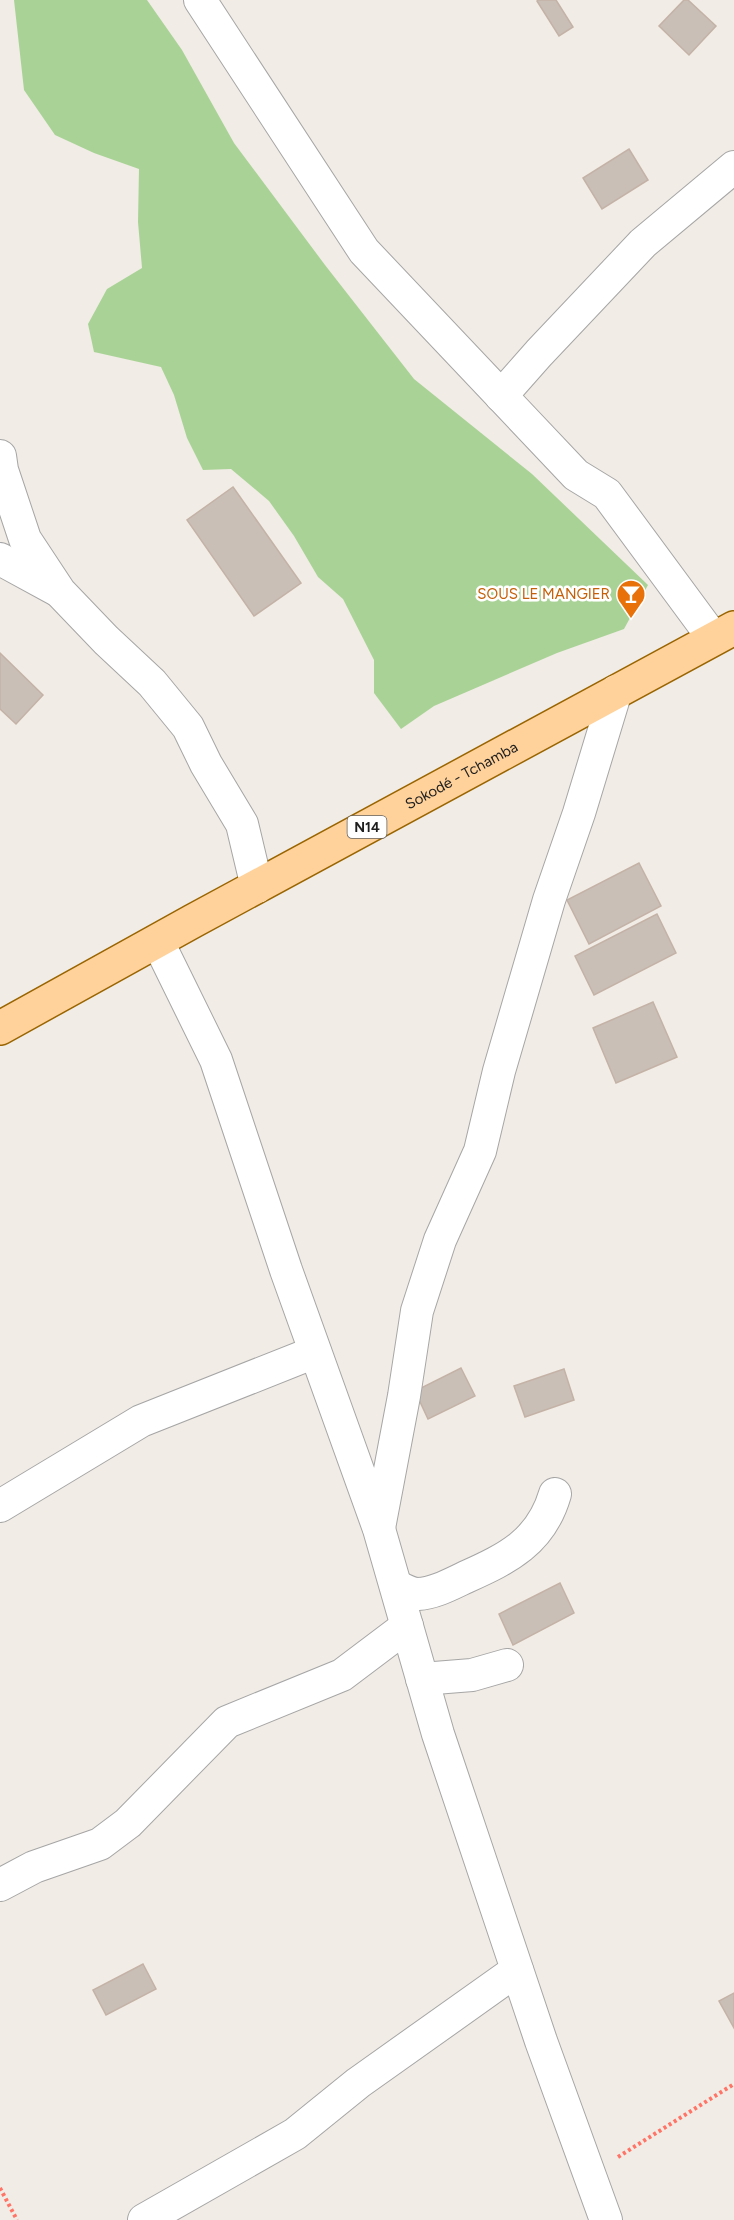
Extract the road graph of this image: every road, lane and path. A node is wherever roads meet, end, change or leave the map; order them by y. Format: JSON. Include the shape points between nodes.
{"nodes":[{"id":1,"x":200,"y":0,"type":"edge"},
{"id":2,"x":734,"y":166,"type":"edge"},
{"id":3,"x":501,"y":396,"type":"junction"},
{"id":4,"x":0,"y":456,"type":"edge"},
{"id":5,"x":0,"y":559,"type":"edge"},
{"id":6,"x":60,"y":592,"type":"junction"},
{"id":7,"x":724,"y":634,"type":"edge"},
{"id":8,"x":616,"y":691,"type":"junction"},
{"id":9,"x":257,"y":887,"type":"junction"},
{"id":10,"x":158,"y":942,"type":"junction"},
{"id":11,"x":0,"y":1028,"type":"edge"},
{"id":12,"x":315,"y":1352,"type":"junction"},
{"id":13,"x":555,"y":1494,"type":"dead end"},
{"id":14,"x":0,"y":1506,"type":"edge"},
{"id":15,"x":379,"y":1529,"type":"junction"},
{"id":16,"x":396,"y":1586,"type":"junction"},
{"id":17,"x":407,"y":1626,"type":"junction"},
{"id":18,"x":507,"y":1665,"type":"dead end"},
{"id":19,"x":422,"y":1678,"type":"junction"},
{"id":20,"x":0,"y":1885,"type":"edge"},
{"id":21,"x":517,"y":1970,"type":"junction"},
{"id":22,"x":734,"y":2084,"type":"edge"},
{"id":23,"x":590,"y":2175,"type":"junction"},
{"id":24,"x":0,"y":2188,"type":"edge"},
{"id":25,"x":17,"y":2220,"type":"edge"},
{"id":26,"x":144,"y":2220,"type":"edge"},
{"id":27,"x":606,"y":2220,"type":"edge"}],
"edges":[{"from":1,"to":3,"type":"street","via":[[364,251]]},
{"from":2,"to":3,"type":"street","via":[[643,243]]},
{"from":3,"to":7,"type":"street","via":[[576,475],[607,494]]},
{"from":4,"to":6,"type":"street","via":[[25,540]]},
{"from":5,"to":6,"type":"street"},
{"from":6,"to":9,"type":"street","via":[[152,683],[188,727],[242,824]]},
{"from":7,"to":8,"type":"main road","name":"Sokodé - Tchamba","number":"N14"},
{"from":8,"to":9,"type":"main road","name":"Sokodé - Tchamba","number":"N14"},
{"from":8,"to":15,"type":"street","via":[[549,900],[480,1151],[440,1240],[417,1311]]},
{"from":9,"to":10,"type":"main road","name":"Sokodé - Tchamba","number":"N14"},
{"from":10,"to":11,"type":"main road","name":"Sokodé - Tchamba","number":"N14"},
{"from":10,"to":12,"type":"street","via":[[216,1060]]},
{"from":12,"to":14,"type":"street","via":[[141,1421]]},
{"from":12,"to":15,"type":"street"},
{"from":13,"to":16,"type":"street","via":[[539,1529],[504,1560],[435,1591],[415,1594]]},
{"from":15,"to":16,"type":"street"},
{"from":16,"to":17,"type":"street"},
{"from":17,"to":19,"type":"street"},
{"from":17,"to":20,"type":"street","via":[[342,1675],[227,1722],[128,1823],[100,1844],[34,1867]]},
{"from":18,"to":19,"type":"street","via":[[472,1675]]},
{"from":19,"to":21,"type":"street"},
{"from":21,"to":23,"type":"street"},
{"from":21,"to":26,"type":"street","via":[[358,2083],[295,2134]]},
{"from":22,"to":23,"type":"path"},
{"from":23,"to":27,"type":"street"},
{"from":24,"to":25,"type":"path"}]}
